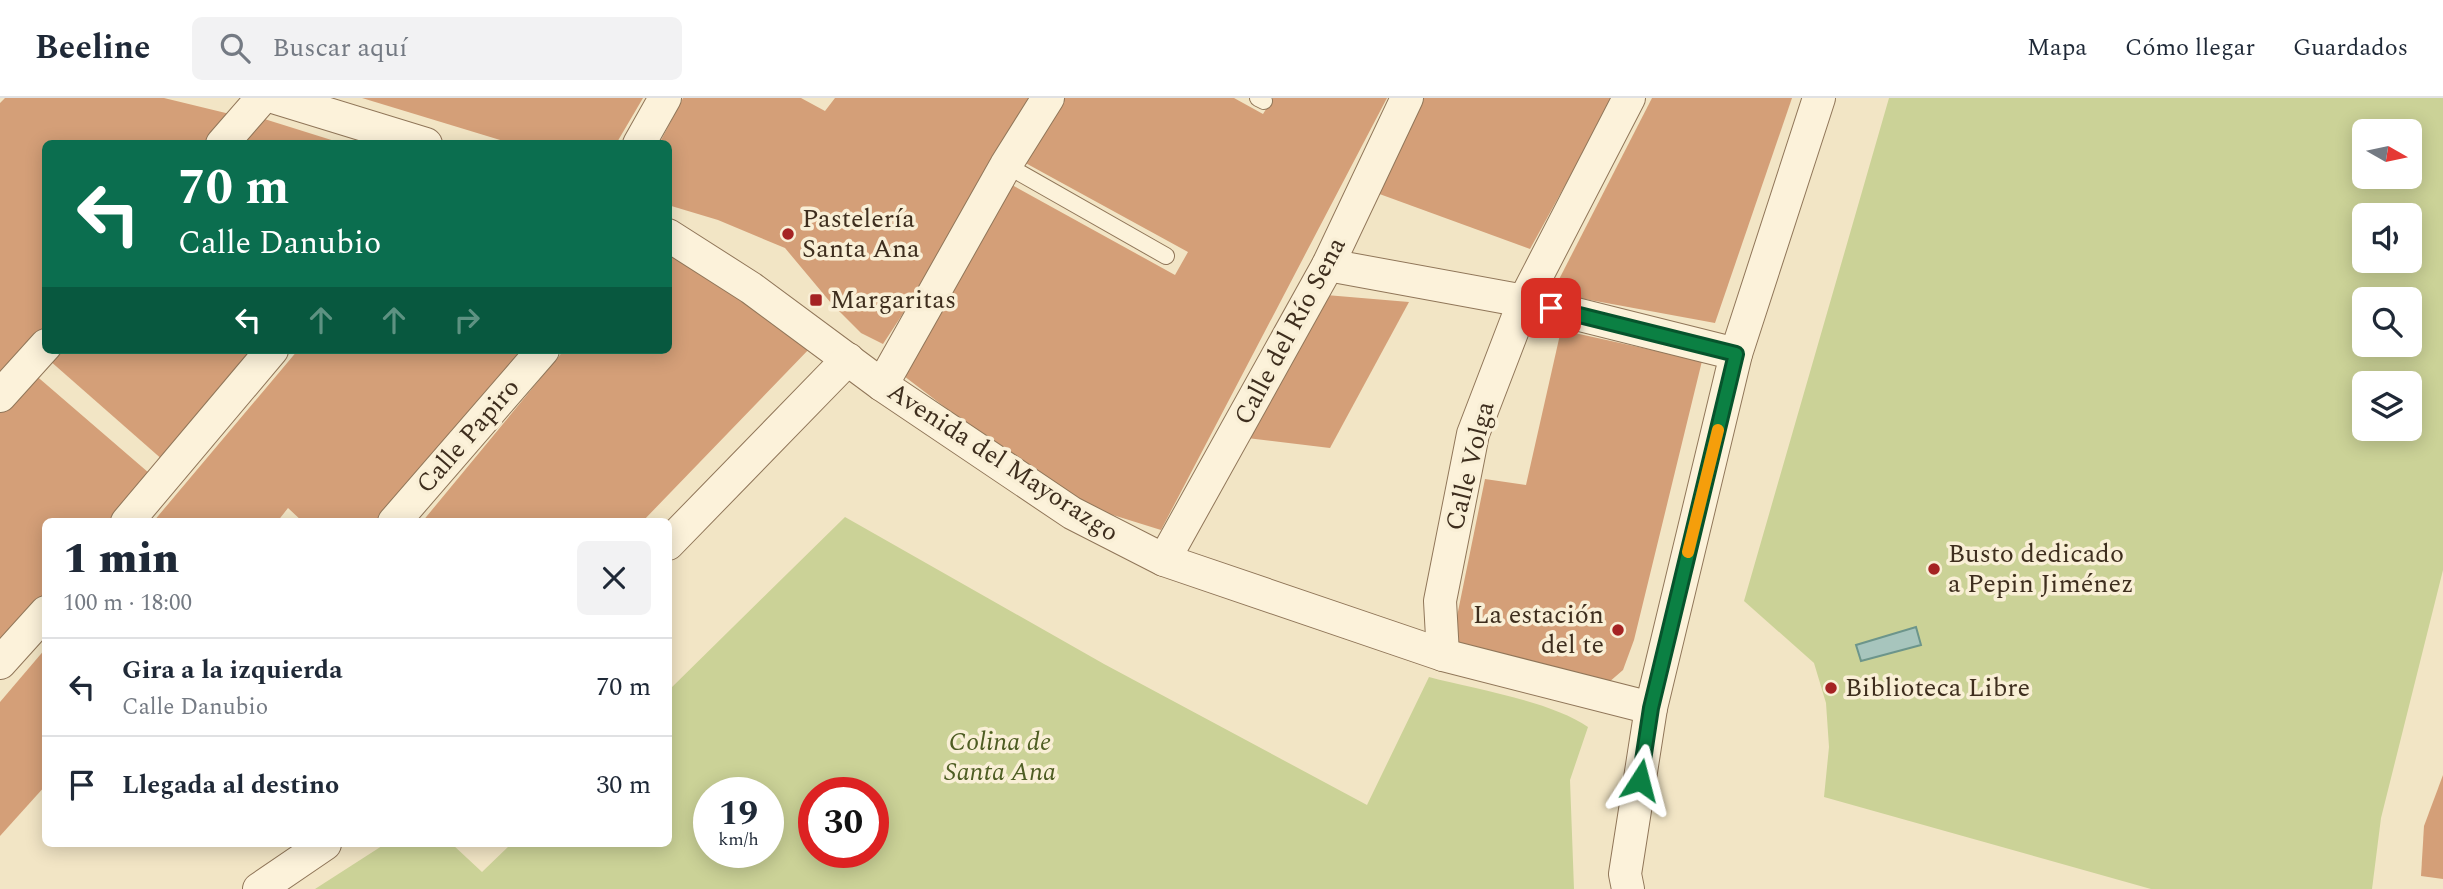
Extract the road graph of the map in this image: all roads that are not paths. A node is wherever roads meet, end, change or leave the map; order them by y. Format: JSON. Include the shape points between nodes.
{"nodes":[{"id":1,"x":262,"y":98,"type":"edge"},
{"id":2,"x":276,"y":98,"type":"edge"},
{"id":3,"x":665,"y":98,"type":"edge"},
{"id":4,"x":1048,"y":98,"type":"edge"},
{"id":5,"x":1407,"y":98,"type":"edge"},
{"id":6,"x":1629,"y":98,"type":"edge"},
{"id":7,"x":1819,"y":98,"type":"edge"},
{"id":8,"x":225,"y":140,"type":"edge"},
{"id":9,"x":413,"y":140,"type":"edge"},
{"id":10,"x":641,"y":140,"type":"edge"},
{"id":11,"x":1006,"y":165,"type":"junction"},
{"id":12,"x":672,"y":238,"type":"edge"},
{"id":13,"x":1166,"y":256,"type":"dead end"},
{"id":14,"x":1328,"y":265,"type":"junction"},
{"id":15,"x":1524,"y":301,"type":"junction"},
{"id":16,"x":42,"y":349,"type":"edge"},
{"id":17,"x":269,"y":354,"type":"edge"},
{"id":18,"x":539,"y":354,"type":"edge"},
{"id":19,"x":1736,"y":354,"type":"junction"},
{"id":20,"x":848,"y":359,"type":"junction"},
{"id":21,"x":882,"y":385,"type":"junction"},
{"id":22,"x":0,"y":396,"type":"edge"},
{"id":23,"x":130,"y":518,"type":"edge"},
{"id":24,"x":397,"y":518,"type":"edge"},
{"id":25,"x":672,"y":540,"type":"edge"},
{"id":26,"x":1164,"y":561,"type":"junction"},
{"id":27,"x":42,"y":616,"type":"edge"},
{"id":28,"x":1443,"y":655,"type":"junction"},
{"id":29,"x":0,"y":663,"type":"edge"},
{"id":30,"x":1651,"y":708,"type":"junction"},
{"id":31,"x":321,"y":847,"type":"edge"},
{"id":32,"x":259,"y":889,"type":"edge"},
{"id":33,"x":1628,"y":889,"type":"edge"}],
"edges":[{"from":1,"to":8,"type":"street"},
{"from":2,"to":9,"type":"street"},
{"from":3,"to":10,"type":"street"},
{"from":4,"to":11,"type":"street"},
{"from":5,"to":14,"type":"street","name":"Calle del Río Sena"},
{"from":6,"to":15,"type":"street","name":"Calle Volga"},
{"from":7,"to":19,"type":"street"},
{"from":11,"to":13,"type":"lane"},
{"from":11,"to":21,"type":"street"},
{"from":12,"to":20,"type":"street","name":"Avenida del Mayorazgo"},
{"from":14,"to":15,"type":"street"},
{"from":14,"to":26,"type":"street","name":"Calle del Río Sena"},
{"from":15,"to":19,"type":"street"},
{"from":15,"to":28,"type":"street","name":"Calle Volga","via":[[1473,434],[1440,601]]},
{"from":16,"to":22,"type":"street"},
{"from":17,"to":23,"type":"street"},
{"from":18,"to":24,"type":"street","name":"Calle Papiro"},
{"from":19,"to":30,"type":"street"},
{"from":20,"to":21,"type":"street","name":"Avenida del Mayorazgo"},
{"from":20,"to":25,"type":"street"},
{"from":21,"to":26,"type":"street","name":"Avenida del Mayorazgo","via":[[1072,513]]},
{"from":26,"to":28,"type":"street","name":"Avenida del Mayorazgo"},
{"from":27,"to":29,"type":"street"},
{"from":28,"to":30,"type":"street","name":"Avenida del Mayorazgo"},
{"from":30,"to":33,"type":"street","via":[[1625,874]]},
{"from":31,"to":32,"type":"street"}]}
